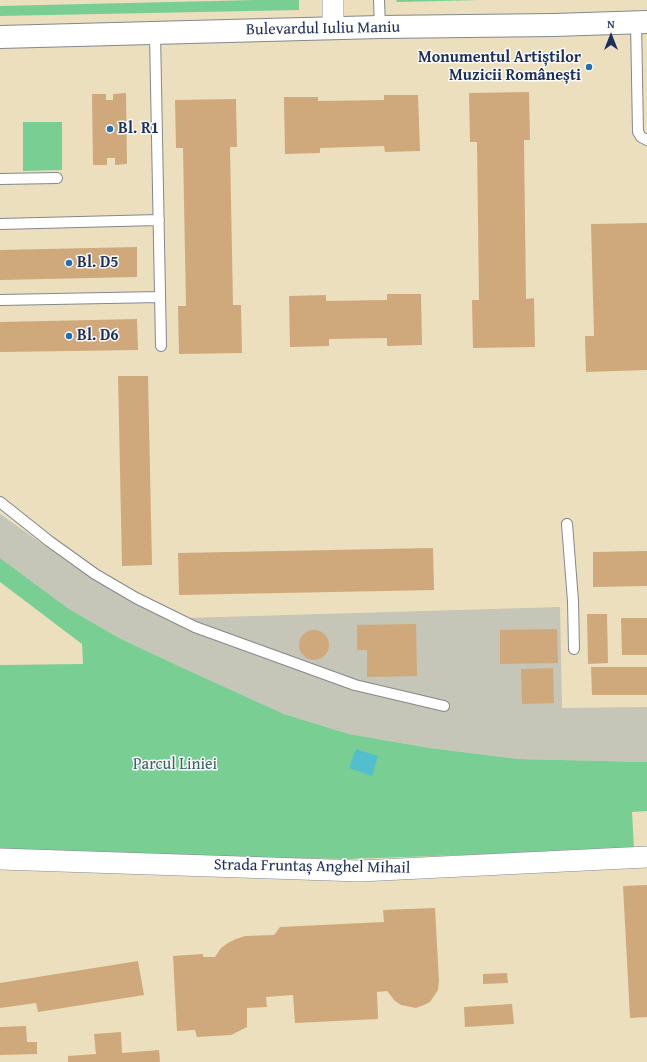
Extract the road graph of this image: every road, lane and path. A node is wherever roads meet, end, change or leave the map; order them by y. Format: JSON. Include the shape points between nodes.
{"nodes":[{"id":1,"x":333,"y":0,"type":"edge"},
{"id":2,"x":379,"y":0,"type":"edge"},
{"id":3,"x":642,"y":22,"type":"edge"},
{"id":4,"x":380,"y":27,"type":"junction"},
{"id":5,"x":333,"y":28,"type":"junction"},
{"id":6,"x":156,"y":33,"type":"junction"},
{"id":7,"x":0,"y":37,"type":"edge"},
{"id":8,"x":647,"y":140,"type":"edge"},
{"id":9,"x":58,"y":178,"type":"dead end"},
{"id":10,"x":0,"y":179,"type":"edge"},
{"id":11,"x":159,"y":220,"type":"junction"},
{"id":12,"x":0,"y":224,"type":"edge"},
{"id":13,"x":160,"y":297,"type":"junction"},
{"id":14,"x":0,"y":300,"type":"edge"},
{"id":15,"x":161,"y":346,"type":"dead end"},
{"id":16,"x":0,"y":502,"type":"edge"},
{"id":17,"x":567,"y":524,"type":"dead end"},
{"id":18,"x":574,"y":649,"type":"dead end"},
{"id":19,"x":444,"y":706,"type":"dead end"},
{"id":20,"x":647,"y":857,"type":"edge"},
{"id":21,"x":0,"y":859,"type":"edge"}],
"edges":[{"from":1,"to":5,"type":"street"},
{"from":2,"to":4,"type":"lane"},
{"from":3,"to":4,"type":"main road","name":"Bulevardul Iuliu Maniu"},
{"from":3,"to":8,"type":"lane","via":[[638,132]]},
{"from":4,"to":5,"type":"main road","name":"Bulevardul Iuliu Maniu"},
{"from":5,"to":6,"type":"main road","name":"Bulevardul Iuliu Maniu"},
{"from":6,"to":7,"type":"main road","name":"Bulevardul Iuliu Maniu"},
{"from":6,"to":11,"type":"lane"},
{"from":9,"to":10,"type":"lane"},
{"from":11,"to":12,"type":"lane"},
{"from":11,"to":13,"type":"lane"},
{"from":13,"to":14,"type":"lane"},
{"from":13,"to":15,"type":"lane"},
{"from":16,"to":19,"type":"lane","via":[[95,574],[136,598],[195,627],[355,685]]},
{"from":17,"to":18,"type":"lane"},
{"from":20,"to":21,"type":"street","name":"Strada Fruntaș Anghel Mihail","via":[[360,871]]}]}
